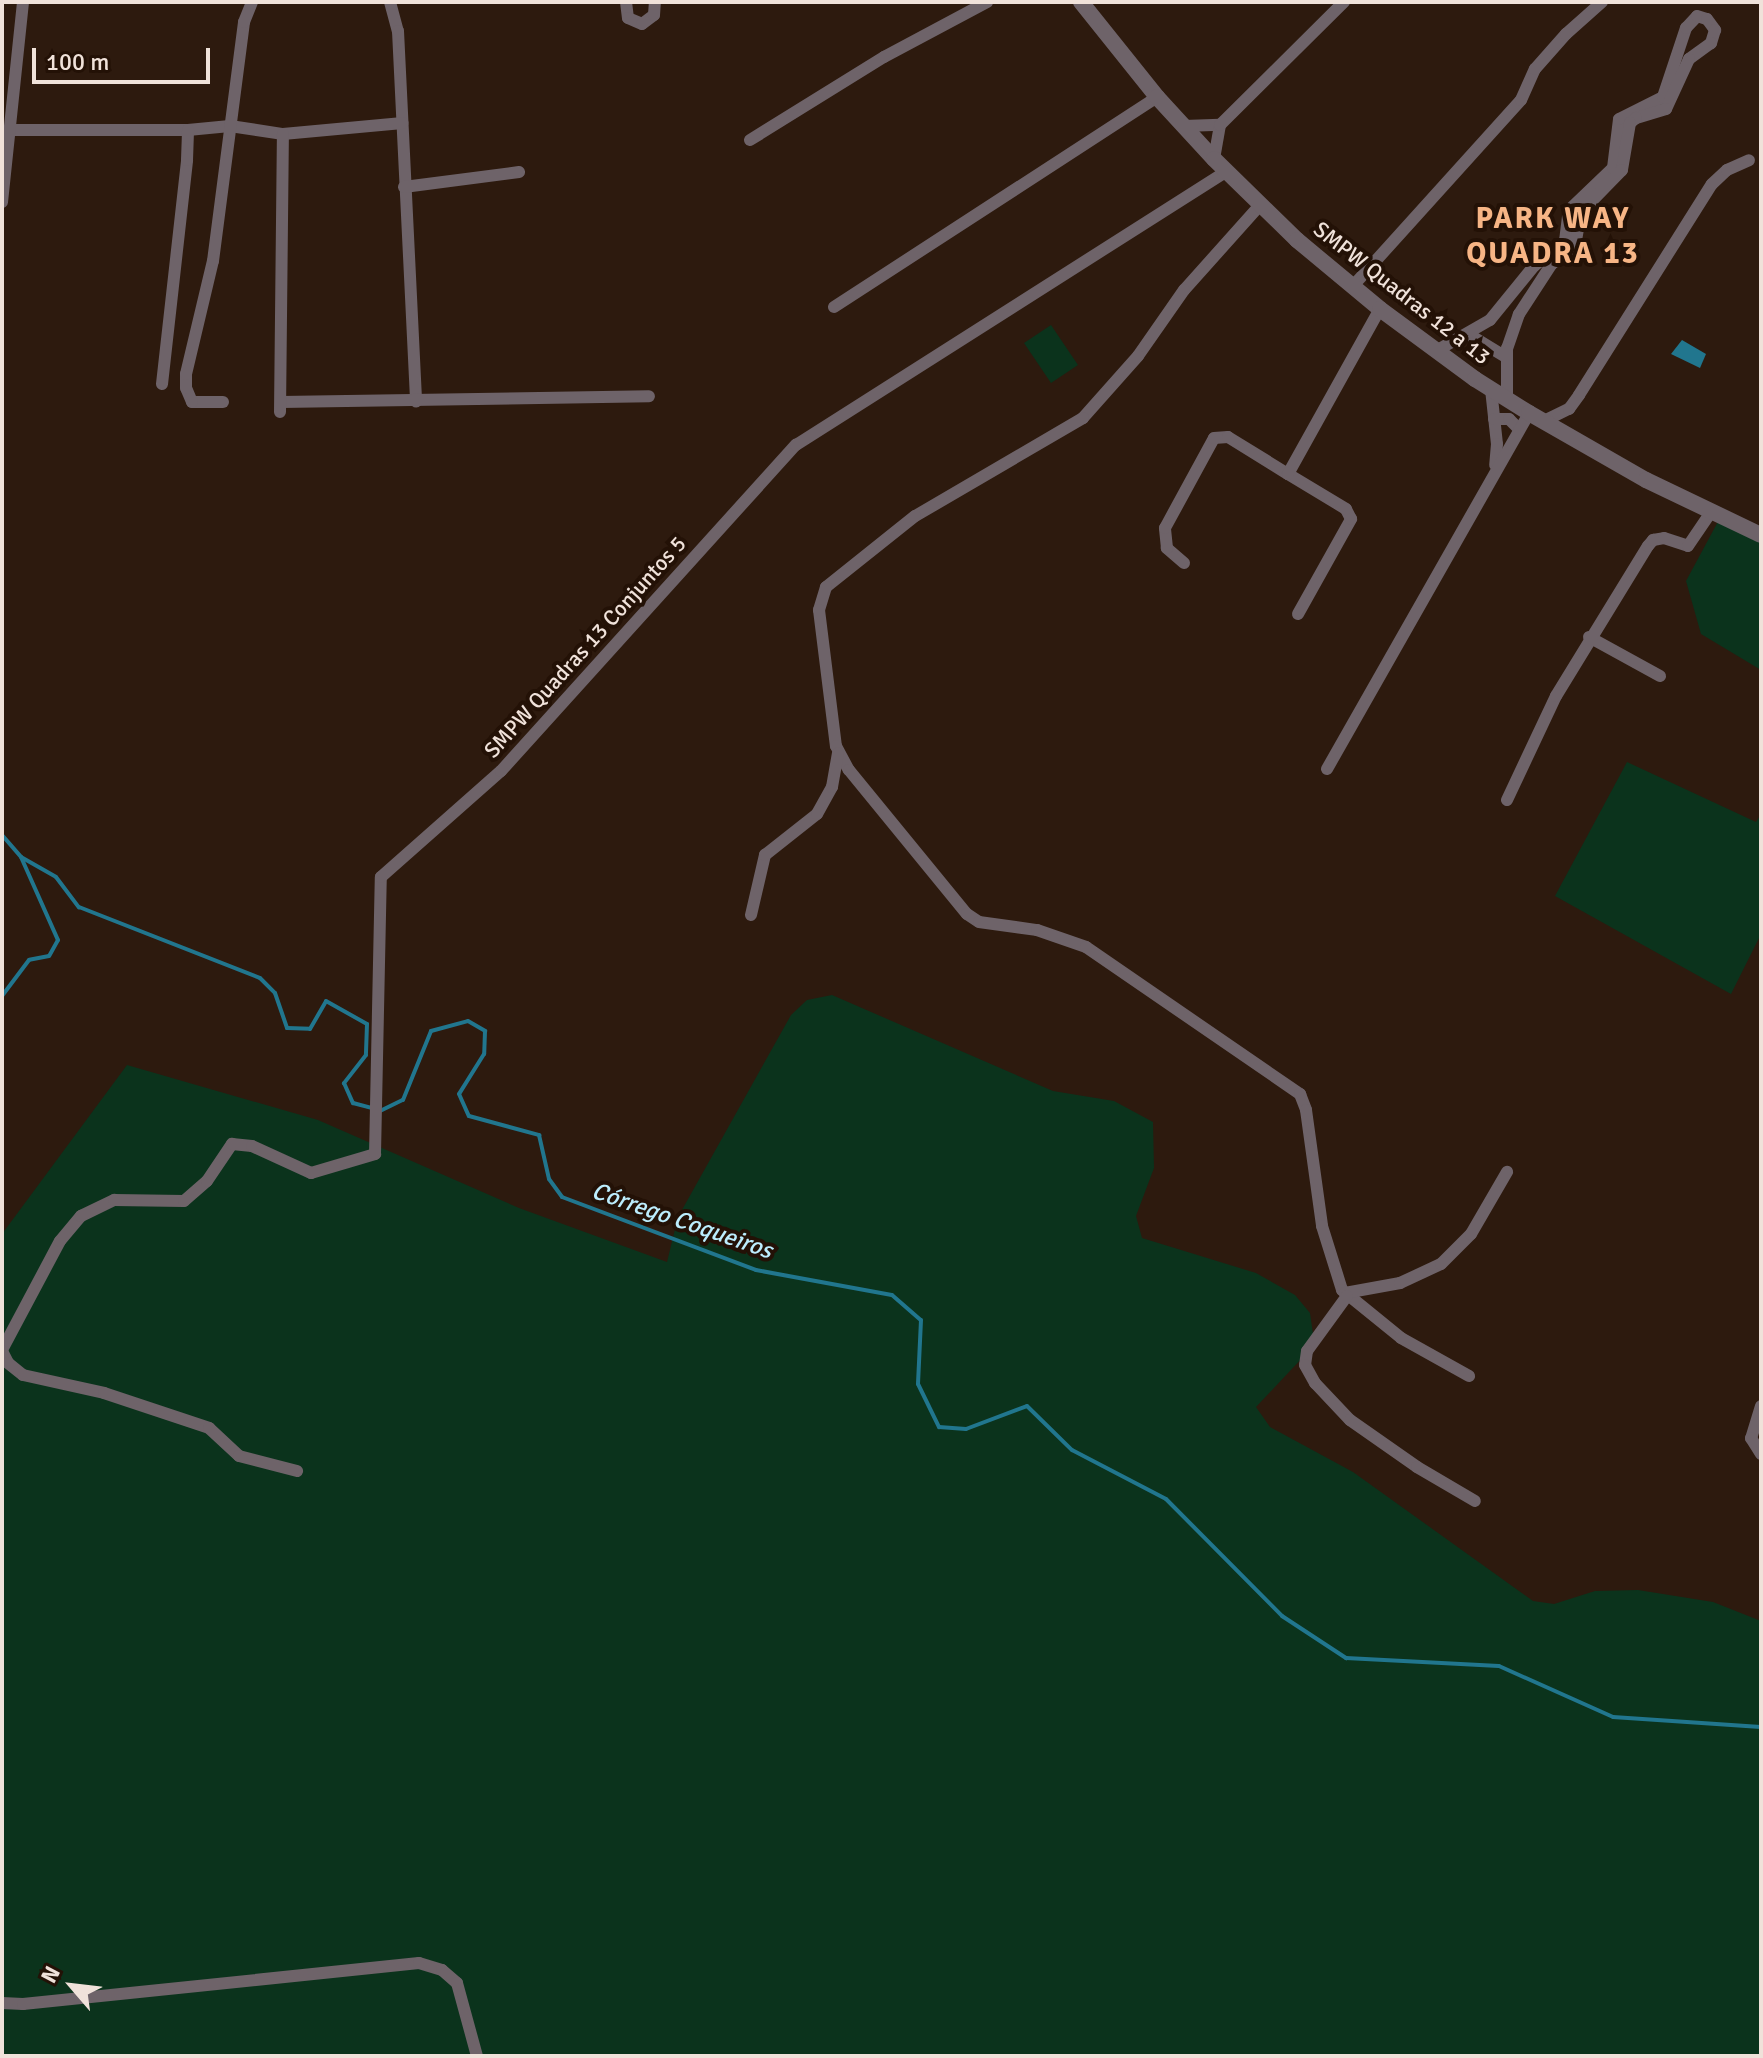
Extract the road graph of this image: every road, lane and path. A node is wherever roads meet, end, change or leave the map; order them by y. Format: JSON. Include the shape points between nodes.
{"nodes":[{"id":1,"x":23,"y":2,"type":"edge"},
{"id":2,"x":252,"y":2,"type":"edge"},
{"id":3,"x":390,"y":2,"type":"edge"},
{"id":4,"x":626,"y":2,"type":"edge"},
{"id":5,"x":655,"y":2,"type":"edge"},
{"id":6,"x":987,"y":2,"type":"edge"},
{"id":7,"x":1081,"y":2,"type":"edge"},
{"id":8,"x":1344,"y":2,"type":"edge"},
{"id":9,"x":1602,"y":2,"type":"edge"},
{"id":10,"x":1157,"y":97,"type":"junction"},
{"id":11,"x":402,"y":123,"type":"junction"},
{"id":12,"x":1220,"y":125,"type":"junction"},
{"id":13,"x":230,"y":126,"type":"junction"},
{"id":14,"x":1184,"y":126,"type":"junction"},
{"id":15,"x":9,"y":130,"type":"junction"},
{"id":16,"x":188,"y":130,"type":"junction"},
{"id":17,"x":283,"y":134,"type":"junction"},
{"id":18,"x":750,"y":140,"type":"dead end"},
{"id":19,"x":1214,"y":159,"type":"junction"},
{"id":20,"x":1749,"y":160,"type":"dead end"},
{"id":21,"x":1227,"y":171,"type":"junction"},
{"id":22,"x":519,"y":172,"type":"dead end"},
{"id":23,"x":404,"y":187,"type":"junction"},
{"id":24,"x":2,"y":202,"type":"edge"},
{"id":25,"x":1261,"y":204,"type":"junction"},
{"id":26,"x":1352,"y":287,"type":"junction"},
{"id":27,"x":834,"y":307,"type":"dead end"},
{"id":28,"x":1380,"y":309,"type":"junction"},
{"id":29,"x":1468,"y":334,"type":"junction"},
{"id":30,"x":1436,"y":351,"type":"junction"},
{"id":31,"x":1506,"y":357,"type":"junction"},
{"id":32,"x":162,"y":384,"type":"dead end"},
{"id":33,"x":1491,"y":389,"type":"junction"},
{"id":34,"x":649,"y":396,"type":"dead end"},
{"id":35,"x":1507,"y":399,"type":"junction"},
{"id":36,"x":223,"y":402,"type":"dead end"},
{"id":37,"x":416,"y":402,"type":"junction"},
{"id":38,"x":1569,"y":409,"type":"junction"},
{"id":39,"x":1536,"y":417,"type":"junction"},
{"id":40,"x":1495,"y":425,"type":"junction"},
{"id":41,"x":1518,"y":431,"type":"junction"},
{"id":42,"x":1573,"y":439,"type":"junction"},
{"id":43,"x":1494,"y":468,"type":"junction"},
{"id":44,"x":1288,"y":474,"type":"junction"},
{"id":45,"x":1711,"y":512,"type":"junction"},
{"id":46,"x":1761,"y":535,"type":"edge"},
{"id":47,"x":1184,"y":563,"type":"dead end"},
{"id":48,"x":1298,"y":614,"type":"dead end"},
{"id":49,"x":1589,"y":637,"type":"junction"},
{"id":50,"x":1660,"y":676,"type":"dead end"},
{"id":51,"x":838,"y":754,"type":"junction"},
{"id":52,"x":1327,"y":769,"type":"dead end"},
{"id":53,"x":1507,"y":800,"type":"dead end"},
{"id":54,"x":751,"y":915,"type":"dead end"},
{"id":55,"x":1507,"y":1172,"type":"dead end"},
{"id":56,"x":1346,"y":1294,"type":"junction"},
{"id":57,"x":2,"y":1350,"type":"edge"},
{"id":58,"x":1469,"y":1376,"type":"dead end"},
{"id":59,"x":1761,"y":1406,"type":"edge"},
{"id":60,"x":1761,"y":1454,"type":"edge"},
{"id":61,"x":297,"y":1471,"type":"dead end"},
{"id":62,"x":1475,"y":1501,"type":"dead end"},
{"id":63,"x":2,"y":2003,"type":"edge"},
{"id":64,"x":477,"y":2056,"type":"edge"}],
"edges":[{"from":1,"to":15,"type":"street"},
{"from":2,"to":13,"type":"street","via":[[244,22]]},
{"from":3,"to":11,"type":"street","via":[[398,31]]},
{"from":4,"to":5,"type":"street","via":[[628,18],[642,24],[654,15]]},
{"from":6,"to":18,"type":"street","via":[[884,57]]},
{"from":7,"to":10,"type":"street","name":"SMPW Quadras 12 a 13"},
{"from":8,"to":12,"type":"street"},
{"from":9,"to":26,"type":"street","via":[[1535,69],[1521,100]]},
{"from":10,"to":14,"type":"street","name":"SMPW Quadras 12 a 13"},
{"from":10,"to":27,"type":"street"},
{"from":11,"to":17,"type":"street"},
{"from":11,"to":23,"type":"street"},
{"from":12,"to":14,"type":"street"},
{"from":12,"to":19,"type":"street"},
{"from":13,"to":16,"type":"street"},
{"from":13,"to":17,"type":"street"},
{"from":13,"to":36,"type":"street","via":[[213,261],[186,374],[192,402]]},
{"from":14,"to":19,"type":"street","name":"SMPW Quadras 12 a 13"},
{"from":15,"to":16,"type":"street"},
{"from":15,"to":24,"type":"street"},
{"from":16,"to":32,"type":"street"},
{"from":17,"to":37,"type":"street","via":[[280,407]]},
{"from":19,"to":21,"type":"street","name":"SMPW Quadras 12 a 13"},
{"from":20,"to":38,"type":"street","via":[[1712,184]]},
{"from":21,"to":25,"type":"street","name":"SMPW Quadras 12 a 13"},
{"from":21,"to":57,"type":"street","name":"SMPW Quadras 13 Conjuntos 5","via":[[808,437],[783,458],[501,771],[381,877],[375,1154],[311,1173],[252,1146],[232,1144],[207,1181],[184,1201],[114,1200],[81,1216],[60,1241]]},
{"from":22,"to":23,"type":"street"},
{"from":23,"to":37,"type":"street"},
{"from":25,"to":26,"type":"street","name":"SMPW Quadras 12 a 13"},
{"from":25,"to":51,"type":"street","via":[[1184,290],[1138,356],[1083,418],[915,516],[829,582],[819,610]]},
{"from":26,"to":28,"type":"street","name":"SMPW Quadras 12 a 13"},
{"from":28,"to":30,"type":"street","name":"SMPW Quadras 12 a 13"},
{"from":28,"to":44,"type":"street"},
{"from":29,"to":30,"type":"street"},
{"from":29,"to":31,"type":"street"},
{"from":29,"to":31,"type":"street","via":[[1497,313],[1539,261],[1565,241],[1569,210],[1613,168],[1619,119],[1663,97],[1686,28],[1697,16],[1707,19],[1715,30],[1711,43],[1689,59],[1669,107],[1630,123],[1622,170],[1581,212],[1575,246],[1551,265],[1525,303]]},
{"from":30,"to":33,"type":"street","name":"SMPW Quadras 12 a 13"},
{"from":31,"to":35,"type":"street"},
{"from":33,"to":35,"type":"street","name":"SMPW Quadras 12 a 13"},
{"from":33,"to":40,"type":"street"},
{"from":34,"to":37,"type":"street"},
{"from":35,"to":39,"type":"street","name":"SMPW Quadras 12 a 13"},
{"from":38,"to":39,"type":"street"},
{"from":38,"to":42,"type":"street"},
{"from":39,"to":41,"type":"street"},
{"from":39,"to":42,"type":"street","name":"SMPW Quadras 12 a 13"},
{"from":40,"to":41,"type":"street","via":[[1503,435]]},
{"from":40,"to":43,"type":"street"},
{"from":41,"to":43,"type":"street"},
{"from":42,"to":45,"type":"street","name":"SMPW Quadras 12 a 13"},
{"from":43,"to":52,"type":"street"},
{"from":44,"to":47,"type":"street","via":[[1228,437],[1214,438],[1165,528],[1167,548]]},
{"from":44,"to":48,"type":"street","via":[[1346,509],[1351,519]]},
{"from":45,"to":46,"type":"street","name":"SMPW Quadras 12 a 13"},
{"from":45,"to":49,"type":"street","via":[[1688,546],[1664,538],[1651,542]]},
{"from":49,"to":50,"type":"street"},
{"from":49,"to":53,"type":"street"},
{"from":51,"to":54,"type":"street","via":[[832,787],[817,814],[765,855]]},
{"from":51,"to":56,"type":"street","via":[[973,919],[1037,930],[1086,947],[1300,1094],[1322,1226]]},
{"from":55,"to":56,"type":"street","via":[[1471,1234],[1441,1264],[1400,1283]]},
{"from":56,"to":58,"type":"street","via":[[1401,1338]]},
{"from":56,"to":62,"type":"street","via":[[1307,1351],[1305,1365],[1315,1383],[1350,1420]]},
{"from":57,"to":61,"type":"street","via":[[23,1375],[104,1393],[209,1428],[239,1456]]},
{"from":59,"to":60,"type":"street","via":[[1751,1438]]},
{"from":63,"to":64,"type":"street","via":[[419,1963],[442,1970],[457,1983]]}]}
